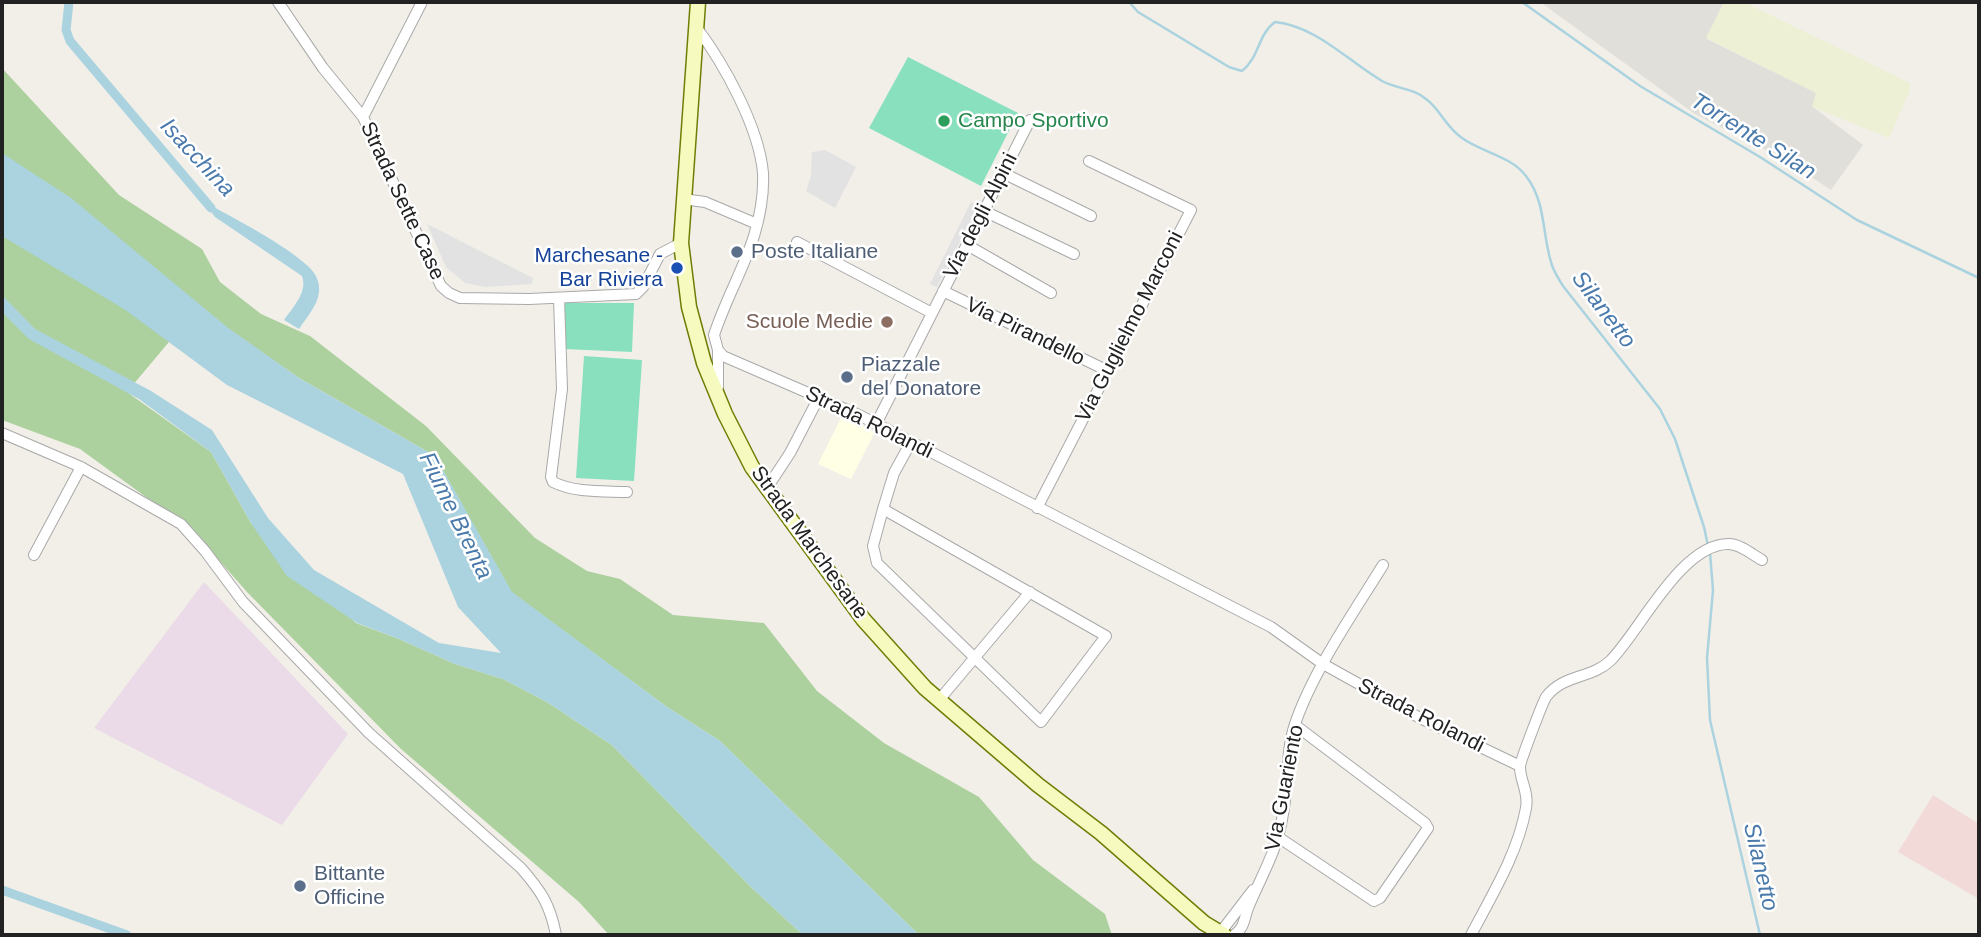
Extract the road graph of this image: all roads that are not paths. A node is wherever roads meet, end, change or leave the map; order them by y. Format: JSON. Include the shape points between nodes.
{"nodes":[{"id":1,"x":278,"y":2,"type":"edge"},
{"id":2,"x":422,"y":2,"type":"edge"},
{"id":3,"x":698,"y":2,"type":"edge"},
{"id":4,"x":696,"y":28,"type":"junction"},
{"id":5,"x":363,"y":117,"type":"junction"},
{"id":6,"x":1030,"y":120,"type":"dead end"},
{"id":7,"x":1089,"y":161,"type":"dead end"},
{"id":8,"x":1003,"y":173,"type":"junction"},
{"id":9,"x":683,"y":199,"type":"junction"},
{"id":10,"x":984,"y":211,"type":"junction"},
{"id":11,"x":1091,"y":216,"type":"dead end"},
{"id":12,"x":757,"y":224,"type":"junction"},
{"id":13,"x":797,"y":242,"type":"dead end"},
{"id":14,"x":681,"y":243,"type":"junction"},
{"id":15,"x":967,"y":245,"type":"junction"},
{"id":16,"x":1074,"y":254,"type":"dead end"},
{"id":17,"x":943,"y":291,"type":"junction"},
{"id":18,"x":1051,"y":293,"type":"dead end"},
{"id":19,"x":559,"y":298,"type":"junction"},
{"id":20,"x":932,"y":313,"type":"junction"},
{"id":21,"x":718,"y":350,"type":"junction"},
{"id":22,"x":1108,"y":372,"type":"junction"},
{"id":23,"x":819,"y":397,"type":"junction"},
{"id":24,"x":718,"y":398,"type":"junction"},
{"id":25,"x":876,"y":424,"type":"junction"},
{"id":26,"x":2,"y":433,"type":"edge"},
{"id":27,"x":911,"y":442,"type":"junction"},
{"id":28,"x":81,"y":467,"type":"junction"},
{"id":29,"x":767,"y":488,"type":"junction"},
{"id":30,"x":627,"y":492,"type":"dead end"},
{"id":31,"x":1037,"y":508,"type":"junction"},
{"id":32,"x":883,"y":509,"type":"junction"},
{"id":33,"x":34,"y":555,"type":"dead end"},
{"id":34,"x":1762,"y":560,"type":"dead end"},
{"id":35,"x":1383,"y":565,"type":"dead end"},
{"id":36,"x":1030,"y":592,"type":"junction"},
{"id":37,"x":975,"y":660,"type":"junction"},
{"id":38,"x":1324,"y":664,"type":"junction"},
{"id":39,"x":939,"y":700,"type":"junction"},
{"id":40,"x":1295,"y":725,"type":"junction"},
{"id":41,"x":1520,"y":766,"type":"junction"},
{"id":42,"x":1278,"y":837,"type":"junction"},
{"id":43,"x":1266,"y":873,"type":"junction"},
{"id":44,"x":1246,"y":917,"type":"junction"},
{"id":45,"x":555,"y":935,"type":"edge"},
{"id":46,"x":1226,"y":935,"type":"edge"},
{"id":47,"x":1247,"y":935,"type":"edge"},
{"id":48,"x":1472,"y":935,"type":"edge"}],
"edges":[{"from":1,"to":5,"type":"street","name":"Strada Sette Case"},
{"from":2,"to":5,"type":"street"},
{"from":3,"to":4,"type":"main road","name":"Strada Marchesane"},
{"from":4,"to":9,"type":"main road","name":"Strada Marchesane"},
{"from":4,"to":12,"type":"street","via":[[727,76],[758,144],[763,173]]},
{"from":5,"to":19,"type":"street","name":"Strada Sette Case","via":[[441,286],[460,298]]},
{"from":6,"to":8,"type":"street","name":"Via degli Alpini"},
{"from":7,"to":22,"type":"street","name":"Via Guglielmo Marconi","via":[[1191,210]]},
{"from":8,"to":10,"type":"street","name":"Via degli Alpini"},
{"from":8,"to":11,"type":"street"},
{"from":9,"to":12,"type":"street","via":[[705,202]]},
{"from":9,"to":14,"type":"main road","name":"Strada Marchesane"},
{"from":10,"to":15,"type":"street","name":"Via degli Alpini"},
{"from":10,"to":16,"type":"street"},
{"from":12,"to":21,"type":"street","via":[[714,335]]},
{"from":13,"to":20,"type":"street"},
{"from":14,"to":19,"type":"street","name":"Strada Sette Case","via":[[660,254],[636,294]]},
{"from":14,"to":24,"type":"main road","name":"Strada Marchesane","via":[[689,307]]},
{"from":15,"to":17,"type":"street","name":"Via degli Alpini"},
{"from":15,"to":18,"type":"street"},
{"from":17,"to":20,"type":"street","name":"Via degli Alpini"},
{"from":17,"to":22,"type":"street","name":"Via Pirandello"},
{"from":19,"to":30,"type":"street","via":[[562,389],[551,477],[560,485]]},
{"from":20,"to":25,"type":"street","name":"Via degli Alpini"},
{"from":21,"to":23,"type":"street","name":"Strada Rolandi"},
{"from":21,"to":24,"type":"street"},
{"from":22,"to":31,"type":"street","name":"Via Guglielmo Marconi"},
{"from":23,"to":25,"type":"street","name":"Strada Rolandi"},
{"from":23,"to":29,"type":"street"},
{"from":24,"to":29,"type":"main road","name":"Strada Marchesane"},
{"from":25,"to":27,"type":"street","name":"Strada Rolandi"},
{"from":26,"to":28,"type":"street"},
{"from":27,"to":31,"type":"street","name":"Strada Rolandi"},
{"from":27,"to":32,"type":"street","via":[[894,473]]},
{"from":28,"to":33,"type":"street"},
{"from":28,"to":45,"type":"street","via":[[181,524],[243,602],[369,733],[521,867],[541,891]]},
{"from":29,"to":39,"type":"main road","name":"Strada Marchesane","via":[[863,619]]},
{"from":31,"to":38,"type":"street","name":"Strada Rolandi","via":[[1271,627]]},
{"from":32,"to":36,"type":"street"},
{"from":32,"to":37,"type":"street","via":[[873,546],[877,563]]},
{"from":34,"to":41,"type":"street","via":[[1728,544],[1687,565],[1609,662],[1591,673],[1566,679],[1546,697]]},
{"from":35,"to":38,"type":"street"},
{"from":36,"to":37,"type":"street"},
{"from":36,"to":37,"type":"street","via":[[1106,636],[1041,722]]},
{"from":37,"to":39,"type":"street"},
{"from":38,"to":40,"type":"street","name":"Via Guariento"},
{"from":38,"to":41,"type":"street","name":"Strada Rolandi","via":[[1420,718]]},
{"from":39,"to":46,"type":"main road","name":"Strada Marchesane","via":[[1205,923]]},
{"from":40,"to":42,"type":"street","name":"Via Guariento"},
{"from":40,"to":42,"type":"street","via":[[1428,828],[1374,901]]},
{"from":41,"to":48,"type":"street","via":[[1527,806],[1521,828]]},
{"from":42,"to":43,"type":"street","name":"Via Guariento"},
{"from":43,"to":44,"type":"street","name":"Via Guariento"},
{"from":43,"to":46,"type":"street","name":"Via Guariento"},
{"from":44,"to":46,"type":"street","name":"Via Guariento","via":[[1240,932]]},
{"from":44,"to":47,"type":"street","name":"Via Guariento"}]}
